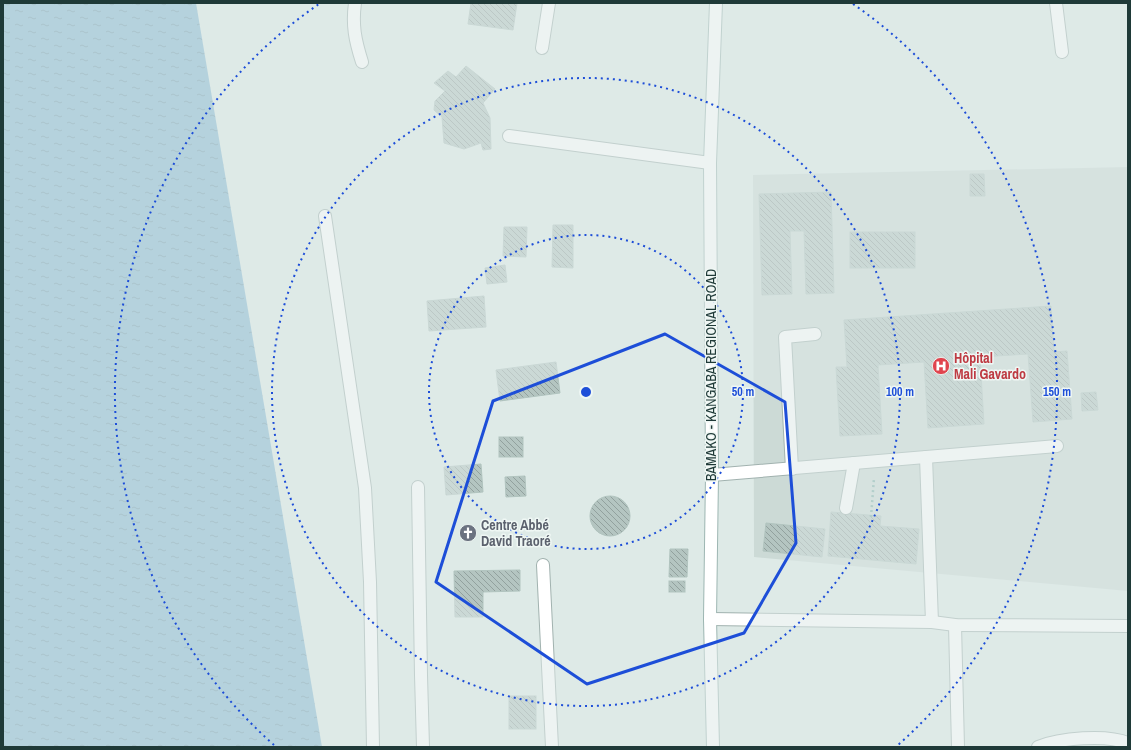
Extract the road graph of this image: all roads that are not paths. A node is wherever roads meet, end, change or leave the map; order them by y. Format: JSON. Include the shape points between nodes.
{"nodes":[{"id":1,"x":355,"y":3,"type":"edge"},
{"id":2,"x":549,"y":3,"type":"edge"},
{"id":3,"x":716,"y":3,"type":"edge"},
{"id":4,"x":1056,"y":3,"type":"edge"},
{"id":5,"x":542,"y":48,"type":"dead end"},
{"id":6,"x":1062,"y":52,"type":"dead end"},
{"id":7,"x":362,"y":62,"type":"dead end"},
{"id":8,"x":509,"y":136,"type":"dead end"},
{"id":9,"x":710,"y":163,"type":"junction"},
{"id":10,"x":325,"y":216,"type":"dead end"},
{"id":11,"x":815,"y":334,"type":"dead end"},
{"id":12,"x":1057,"y":446,"type":"dead end"},
{"id":13,"x":926,"y":457,"type":"junction"},
{"id":14,"x":854,"y":463,"type":"junction"},
{"id":15,"x":792,"y":469,"type":"junction"},
{"id":16,"x":712,"y":475,"type":"junction"},
{"id":17,"x":418,"y":487,"type":"dead end"},
{"id":18,"x":846,"y":508,"type":"dead end"},
{"id":19,"x":543,"y":565,"type":"dead end"},
{"id":20,"x":710,"y":619,"type":"junction"},
{"id":21,"x":932,"y":622,"type":"junction"},
{"id":22,"x":955,"y":624,"type":"junction"},
{"id":23,"x":1128,"y":626,"type":"edge"},
{"id":24,"x":1128,"y":742,"type":"edge"},
{"id":25,"x":373,"y":747,"type":"edge"},
{"id":26,"x":424,"y":747,"type":"edge"},
{"id":27,"x":552,"y":747,"type":"edge"},
{"id":28,"x":713,"y":747,"type":"edge"},
{"id":29,"x":958,"y":747,"type":"edge"},
{"id":30,"x":1038,"y":747,"type":"edge"}],
"edges":[{"from":1,"to":7,"type":"street","via":[[354,37]]},
{"from":2,"to":5,"type":"street"},
{"from":3,"to":9,"type":"street","name":"BAMAKO - KANGABA REGIONAL ROAD"},
{"from":4,"to":6,"type":"street"},
{"from":8,"to":9,"type":"street"},
{"from":9,"to":16,"type":"street","name":"BAMAKO - KANGABA REGIONAL ROAD"},
{"from":10,"to":25,"type":"street","via":[[365,488],[370,582]]},
{"from":11,"to":15,"type":"street","via":[[785,337]]},
{"from":12,"to":13,"type":"street"},
{"from":13,"to":14,"type":"street"},
{"from":13,"to":21,"type":"street"},
{"from":14,"to":15,"type":"street"},
{"from":14,"to":18,"type":"street"},
{"from":15,"to":16,"type":"street"},
{"from":16,"to":20,"type":"street","name":"BAMAKO - KANGABA REGIONAL ROAD"},
{"from":17,"to":26,"type":"street"},
{"from":19,"to":27,"type":"street"},
{"from":20,"to":21,"type":"street"},
{"from":20,"to":28,"type":"street","name":"BAMAKO - KANGABA REGIONAL ROAD"},
{"from":21,"to":22,"type":"street"},
{"from":22,"to":23,"type":"street"},
{"from":22,"to":29,"type":"street"},
{"from":24,"to":30,"type":"street","via":[[1100,738],[1069,739]]}]}
